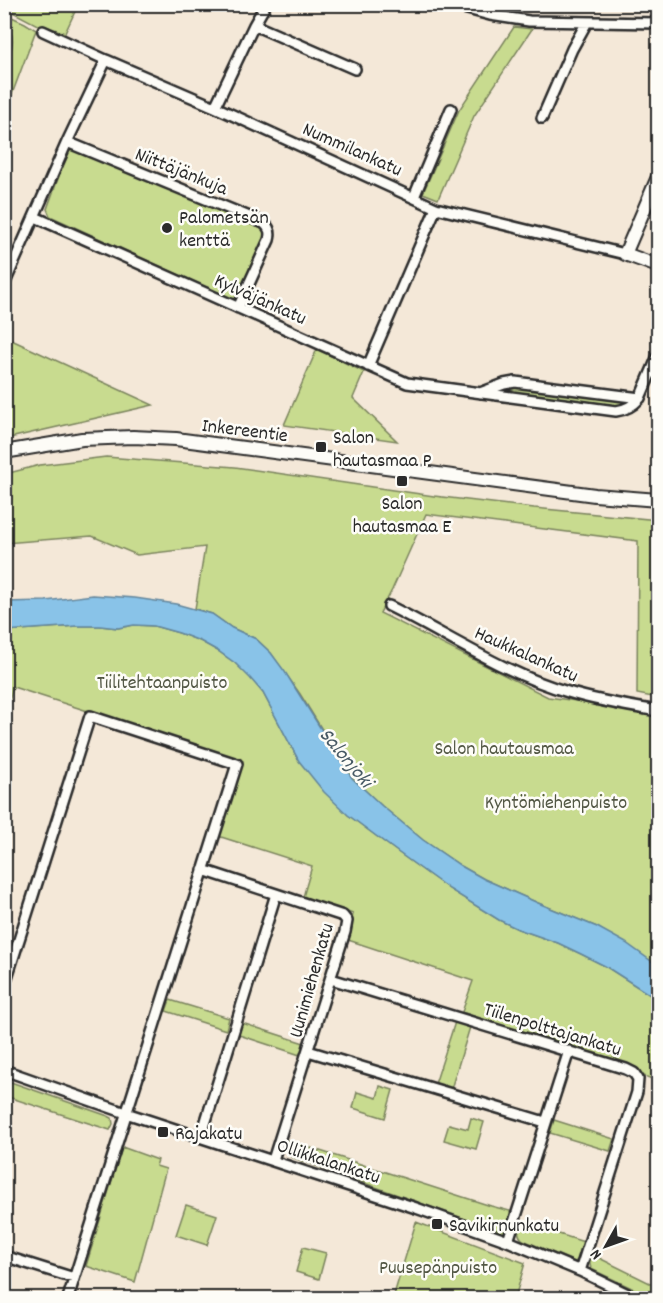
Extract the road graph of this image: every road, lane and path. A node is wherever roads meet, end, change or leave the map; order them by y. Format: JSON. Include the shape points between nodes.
{"nodes":[{"id":1,"x":266,"y":4,"type":"edge"},
{"id":2,"x":451,"y":5,"type":"edge"},
{"id":3,"x":587,"y":22,"type":"junction"},
{"id":4,"x":658,"y":22,"type":"edge"},
{"id":5,"x":254,"y":25,"type":"junction"},
{"id":6,"x":43,"y":31,"type":"dead end"},
{"id":7,"x":106,"y":60,"type":"junction"},
{"id":8,"x":355,"y":69,"type":"dead end"},
{"id":9,"x":215,"y":107,"type":"junction"},
{"id":10,"x":451,"y":109,"type":"dead end"},
{"id":11,"x":542,"y":118,"type":"dead end"},
{"id":12,"x":67,"y":142,"type":"junction"},
{"id":13,"x":658,"y":177,"type":"edge"},
{"id":14,"x":414,"y":197,"type":"junction"},
{"id":15,"x":436,"y":208,"type":"junction"},
{"id":16,"x":35,"y":217,"type":"junction"},
{"id":17,"x":625,"y":254,"type":"junction"},
{"id":18,"x":658,"y":266,"type":"edge"},
{"id":19,"x":4,"y":285,"type":"edge"},
{"id":20,"x":238,"y":308,"type":"junction"},
{"id":21,"x":658,"y":356,"type":"edge"},
{"id":22,"x":368,"y":366,"type":"junction"},
{"id":23,"x":479,"y":394,"type":"junction"},
{"id":24,"x":640,"y":398,"type":"junction"},
{"id":25,"x":4,"y":452,"type":"edge"},
{"id":26,"x":658,"y":500,"type":"edge"},
{"id":27,"x":389,"y":606,"type":"dead end"},
{"id":28,"x":658,"y":711,"type":"edge"},
{"id":29,"x":203,"y":870,"type":"junction"},
{"id":30,"x":276,"y":894,"type":"junction"},
{"id":31,"x":331,"y":978,"type":"junction"},
{"id":32,"x":4,"y":987,"type":"edge"},
{"id":33,"x":308,"y":1051,"type":"junction"},
{"id":34,"x":568,"y":1051,"type":"junction"},
{"id":35,"x":4,"y":1070,"type":"edge"},
{"id":36,"x":126,"y":1113,"type":"junction"},
{"id":37,"x":545,"y":1122,"type":"junction"},
{"id":38,"x":201,"y":1137,"type":"junction"},
{"id":39,"x":273,"y":1160,"type":"junction"},
{"id":40,"x":508,"y":1241,"type":"junction"},
{"id":41,"x":4,"y":1256,"type":"edge"},
{"id":42,"x":580,"y":1271,"type":"junction"},
{"id":43,"x":74,"y":1278,"type":"junction"},
{"id":44,"x":68,"y":1299,"type":"edge"},
{"id":45,"x":636,"y":1299,"type":"edge"}],
"edges":[{"from":1,"to":5,"type":"street"},
{"from":2,"to":3,"type":"street","via":[[509,19]]},
{"from":3,"to":4,"type":"street"},
{"from":3,"to":11,"type":"street"},
{"from":5,"to":8,"type":"street"},
{"from":5,"to":9,"type":"street"},
{"from":6,"to":7,"type":"street","name":"Nummilankatu"},
{"from":7,"to":9,"type":"street","name":"Nummilankatu"},
{"from":7,"to":12,"type":"street"},
{"from":9,"to":14,"type":"street","name":"Nummilankatu"},
{"from":10,"to":14,"type":"street"},
{"from":12,"to":16,"type":"street"},
{"from":12,"to":20,"type":"street","name":"Niittäjänkuja","via":[[268,226],[269,240]]},
{"from":13,"to":17,"type":"street"},
{"from":14,"to":15,"type":"street","name":"Nummilankatu"},
{"from":15,"to":17,"type":"street","name":"Nummilankatu"},
{"from":15,"to":22,"type":"street"},
{"from":16,"to":19,"type":"street"},
{"from":16,"to":20,"type":"street","name":"Kylväjänkatu"},
{"from":17,"to":18,"type":"street","name":"Nummilankatu"},
{"from":20,"to":22,"type":"street","name":"Kylväjänkatu"},
{"from":21,"to":24,"type":"street"},
{"from":22,"to":23,"type":"street","name":"Kylväjänkatu","via":[[407,383]]},
{"from":23,"to":24,"type":"street","name":"Kylväjänkatu","via":[[515,382]]},
{"from":23,"to":24,"type":"street","name":"Kylväjänkatu","via":[[616,411],[625,411]]},
{"from":25,"to":26,"type":"street","name":"Inkereentie","via":[[82,439],[176,440],[583,494]]},
{"from":27,"to":28,"type":"street","name":"Haukkalankatu","via":[[535,680],[585,697]]},
{"from":29,"to":30,"type":"street","name":"Uunimiehenkatu"},
{"from":29,"to":32,"type":"street","via":[[237,764],[90,716]]},
{"from":29,"to":36,"type":"street"},
{"from":30,"to":31,"type":"street","name":"Uunimiehenkatu","via":[[343,916],[347,921]]},
{"from":30,"to":38,"type":"street"},
{"from":31,"to":33,"type":"street","name":"Uunimiehenkatu"},
{"from":31,"to":34,"type":"street","name":"Tiilenpolttajankatu"},
{"from":33,"to":37,"type":"street"},
{"from":33,"to":39,"type":"street","name":"Uunimiehenkatu"},
{"from":34,"to":37,"type":"street"},
{"from":34,"to":42,"type":"street","name":"Tiilenpolttajankatu","via":[[626,1069],[634,1073],[639,1085]]},
{"from":35,"to":36,"type":"street","name":"Ollikkalankatu"},
{"from":36,"to":38,"type":"street","name":"Ollikkalankatu"},
{"from":36,"to":43,"type":"street"},
{"from":37,"to":40,"type":"street"},
{"from":38,"to":39,"type":"street","name":"Ollikkalankatu"},
{"from":39,"to":40,"type":"street","name":"Ollikkalankatu"},
{"from":40,"to":42,"type":"street","name":"Ollikkalankatu"},
{"from":41,"to":43,"type":"street"},
{"from":42,"to":45,"type":"street","name":"Ollikkalankatu"},
{"from":43,"to":44,"type":"street"}]}
